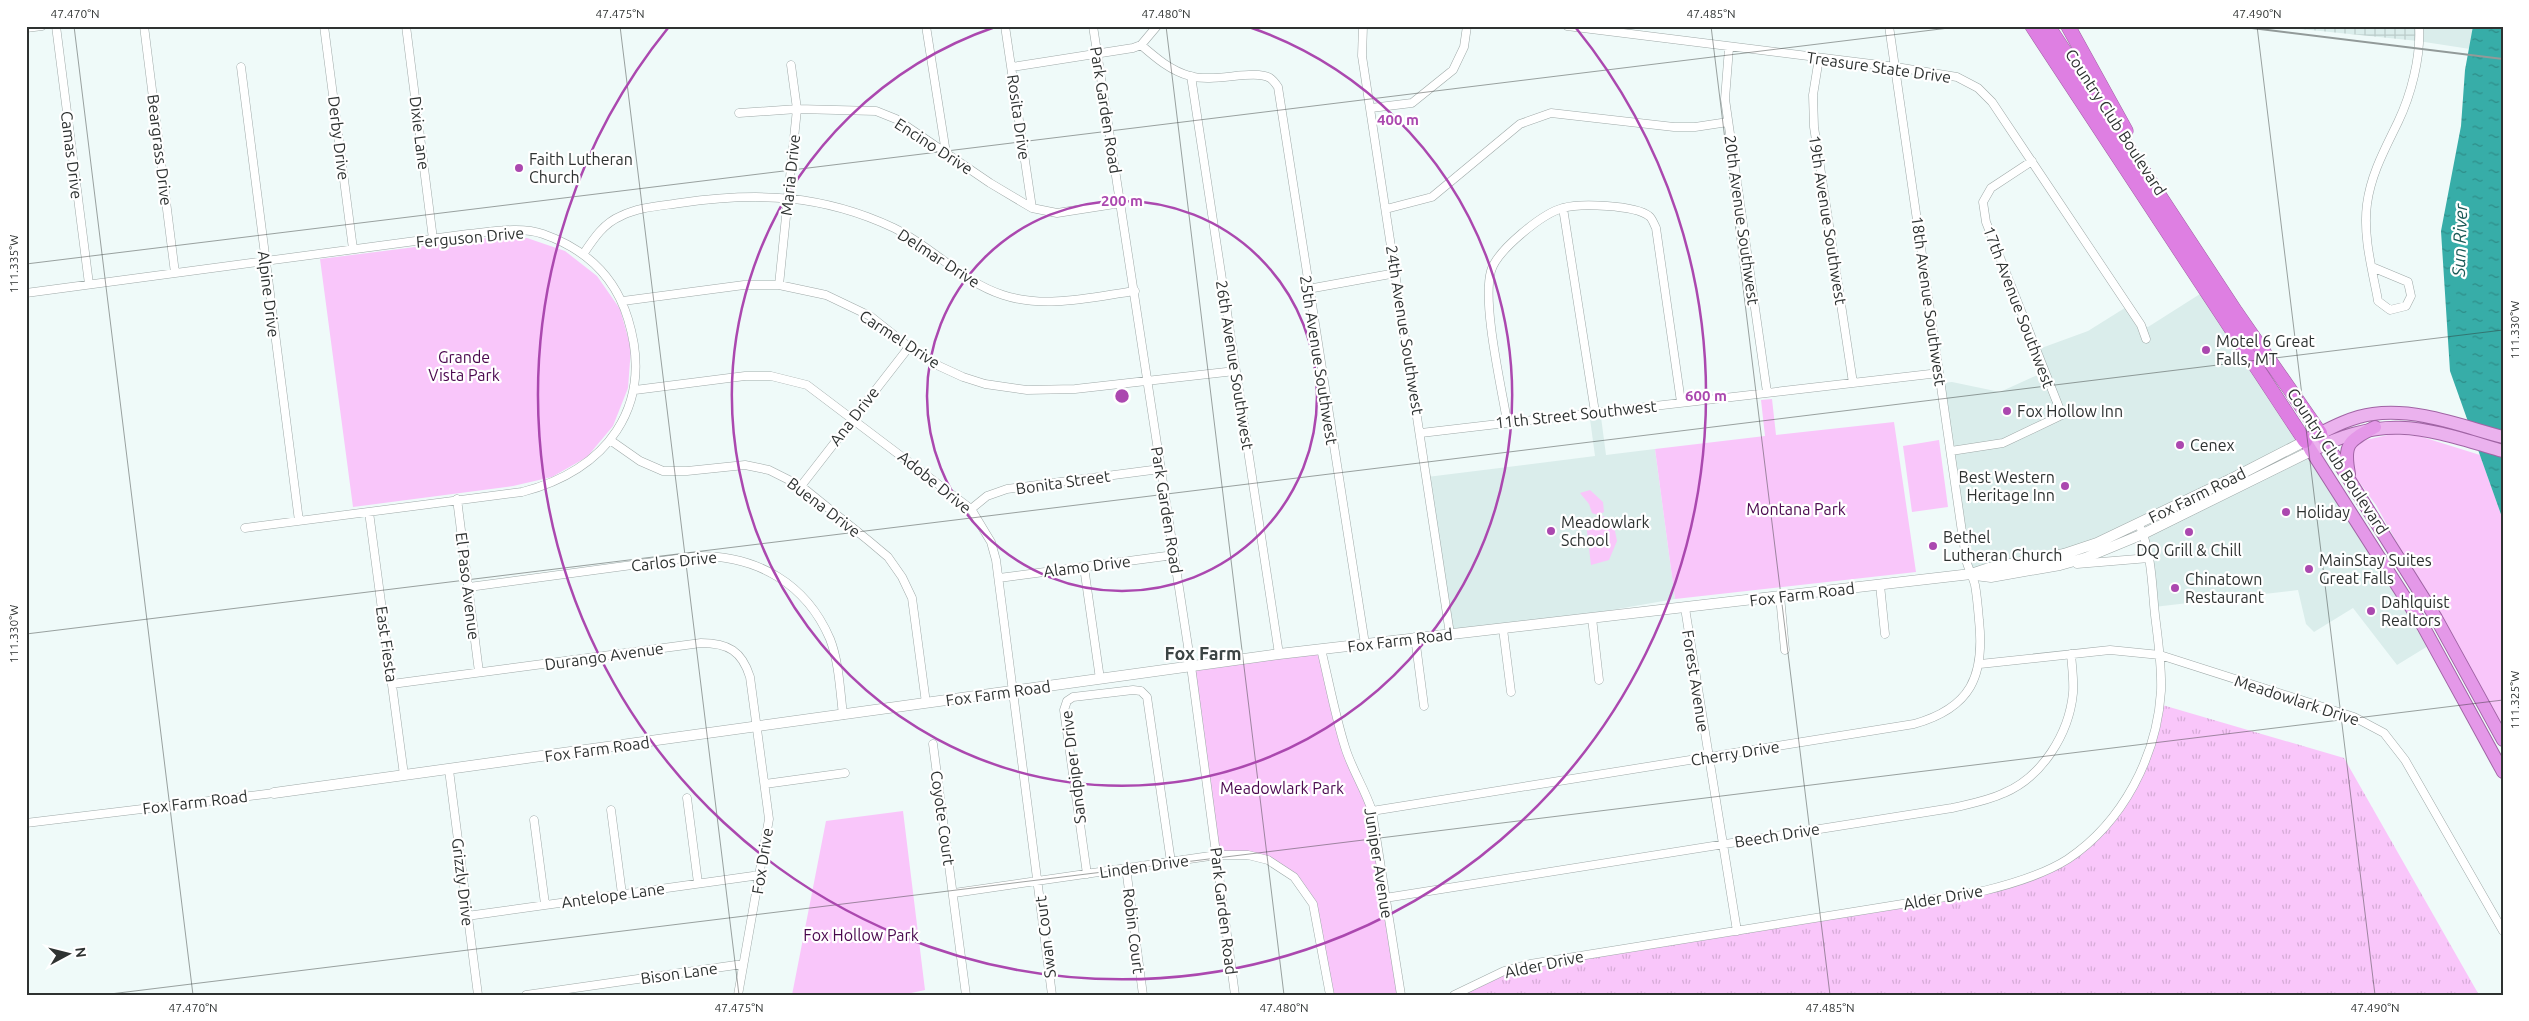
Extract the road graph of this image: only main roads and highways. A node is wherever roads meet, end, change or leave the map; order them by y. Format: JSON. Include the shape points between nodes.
{"nodes":[{"id":1,"x":2032,"y":26,"type":"edge"},
{"id":2,"x":2048,"y":26,"type":"edge"},
{"id":3,"x":2069,"y":27,"type":"edge"},
{"id":4,"x":2149,"y":179,"type":"junction"},
{"id":5,"x":2375,"y":427,"type":"junction"},
{"id":6,"x":2503,"y":437,"type":"edge"},
{"id":7,"x":2323,"y":438,"type":"junction"},
{"id":8,"x":2308,"y":446,"type":"junction"},
{"id":9,"x":2503,"y":452,"type":"edge"},
{"id":10,"x":2350,"y":479,"type":"junction"},
{"id":11,"x":2503,"y":740,"type":"edge"},
{"id":12,"x":2503,"y":772,"type":"edge"}],
"edges":[{"from":1,"to":8,"type":"highway","name":"Country Club Boulevard"},
{"from":2,"to":4,"type":"highway","name":"Country Club Boulevard"},
{"from":3,"to":4,"type":"highway","via":[[2143,161]]},
{"from":4,"to":7,"type":"highway","name":"Country Club Boulevard"},
{"from":5,"to":7,"type":"main road"},
{"from":5,"to":9,"type":"main road","via":[[2414,428]]},
{"from":5,"to":10,"type":"highway","via":[[2352,439],[2348,445],[2346,462]]},
{"from":6,"to":7,"type":"main road","via":[[2409,414],[2372,414],[2348,421]]},
{"from":7,"to":8,"type":"main road"},
{"from":7,"to":10,"type":"highway","name":"Country Club Boulevard"},
{"from":8,"to":12,"type":"highway","name":"Country Club Boulevard","via":[[2422,626]]},
{"from":10,"to":11,"type":"highway","name":"Country Club Boulevard","via":[[2436,618]]}]}
